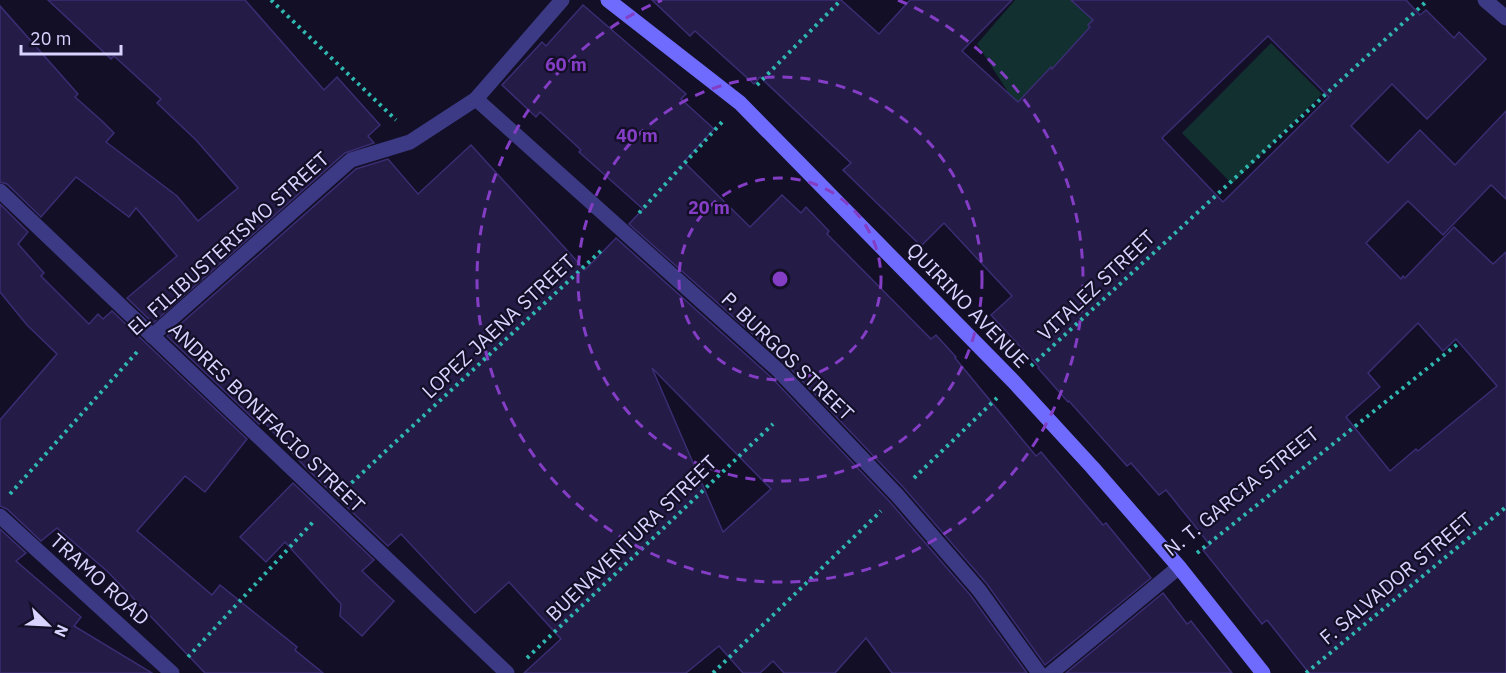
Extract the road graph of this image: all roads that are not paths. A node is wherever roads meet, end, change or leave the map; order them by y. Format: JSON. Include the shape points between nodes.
{"nodes":[{"id":1,"x":562,"y":0,"type":"edge"},
{"id":2,"x":608,"y":0,"type":"edge"},
{"id":3,"x":1485,"y":0,"type":"edge"},
{"id":4,"x":1506,"y":18,"type":"edge"},
{"id":5,"x":476,"y":99,"type":"junction"},
{"id":6,"x":0,"y":190,"type":"edge"},
{"id":7,"x":152,"y":336,"type":"junction"},
{"id":8,"x":0,"y":516,"type":"edge"},
{"id":9,"x":1179,"y":567,"type":"junction"},
{"id":10,"x":177,"y":669,"type":"edge"},
{"id":11,"x":513,"y":669,"type":"edge"},
{"id":12,"x":1039,"y":673,"type":"edge"},
{"id":13,"x":1051,"y":673,"type":"edge"},
{"id":14,"x":1263,"y":673,"type":"edge"}],
"edges":[{"from":1,"to":5,"type":"street","name":"EL FILIBUSTERISMO STREET"},
{"from":2,"to":9,"type":"main road","name":"QUIRINO AVENUE","via":[[740,103],[1014,382]]},
{"from":3,"to":4,"type":"street"},
{"from":5,"to":7,"type":"street","name":"EL FILIBUSTERISMO STREET","via":[[410,142],[351,160]]},
{"from":5,"to":12,"type":"street","name":"P. BURGOS STREET","via":[[778,370],[897,495],[978,590]]},
{"from":6,"to":7,"type":"street","name":"ANDRES BONIFACIO STREET"},
{"from":7,"to":11,"type":"street","name":"ANDRES BONIFACIO STREET","via":[[329,505]]},
{"from":8,"to":10,"type":"street","name":"TRAMO ROAD"},
{"from":9,"to":13,"type":"street","name":"N. T. GARCIA STREET"},
{"from":9,"to":14,"type":"main road","name":"QUIRINO AVENUE"}]}
